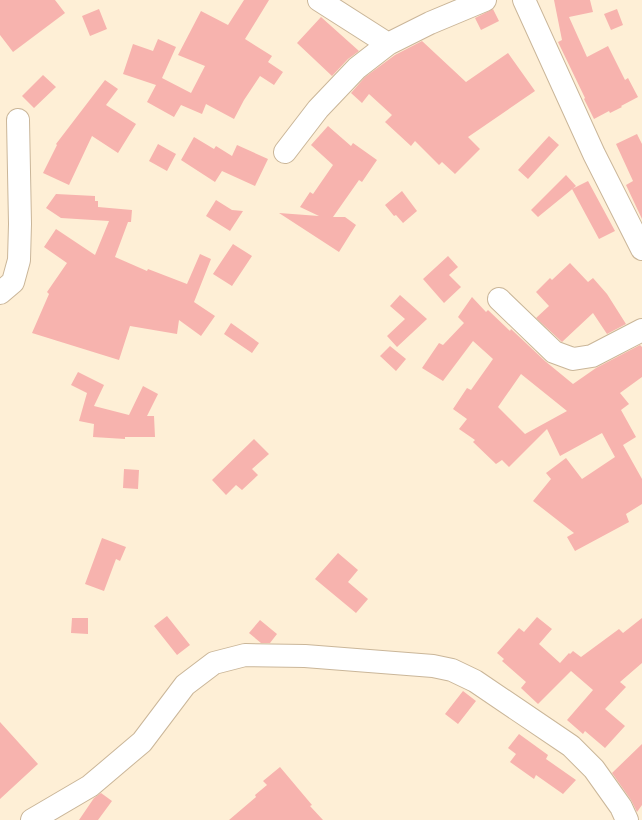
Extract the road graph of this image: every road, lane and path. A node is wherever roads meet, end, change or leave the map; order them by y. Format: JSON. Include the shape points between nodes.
{"nodes":[{"id":1,"x":319,"y":0,"type":"edge"},
{"id":2,"x":485,"y":0,"type":"edge"},
{"id":3,"x":524,"y":0,"type":"edge"},
{"id":4,"x":388,"y":44,"type":"junction"},
{"id":5,"x":18,"y":120,"type":"dead end"},
{"id":6,"x":285,"y":152,"type":"dead end"},
{"id":7,"x":642,"y":249,"type":"edge"},
{"id":8,"x":0,"y":293,"type":"edge"},
{"id":9,"x":499,"y":299,"type":"dead end"},
{"id":10,"x":642,"y":330,"type":"edge"},
{"id":11,"x":32,"y":820,"type":"edge"},
{"id":12,"x":627,"y":820,"type":"edge"}],
"edges":[{"from":1,"to":4,"type":"street"},
{"from":2,"to":4,"type":"street"},
{"from":3,"to":7,"type":"street","via":[[594,154]]},
{"from":4,"to":6,"type":"street","via":[[357,68],[318,109]]},
{"from":5,"to":8,"type":"street","via":[[19,260],[13,282]]},
{"from":9,"to":10,"type":"street","via":[[554,352],[573,359],[592,356]]},
{"from":11,"to":12,"type":"street","via":[[90,786],[142,742],[185,685],[214,663],[245,656],[305,656],[433,666],[452,670],[475,681],[571,746],[594,769],[621,807]]}]}
